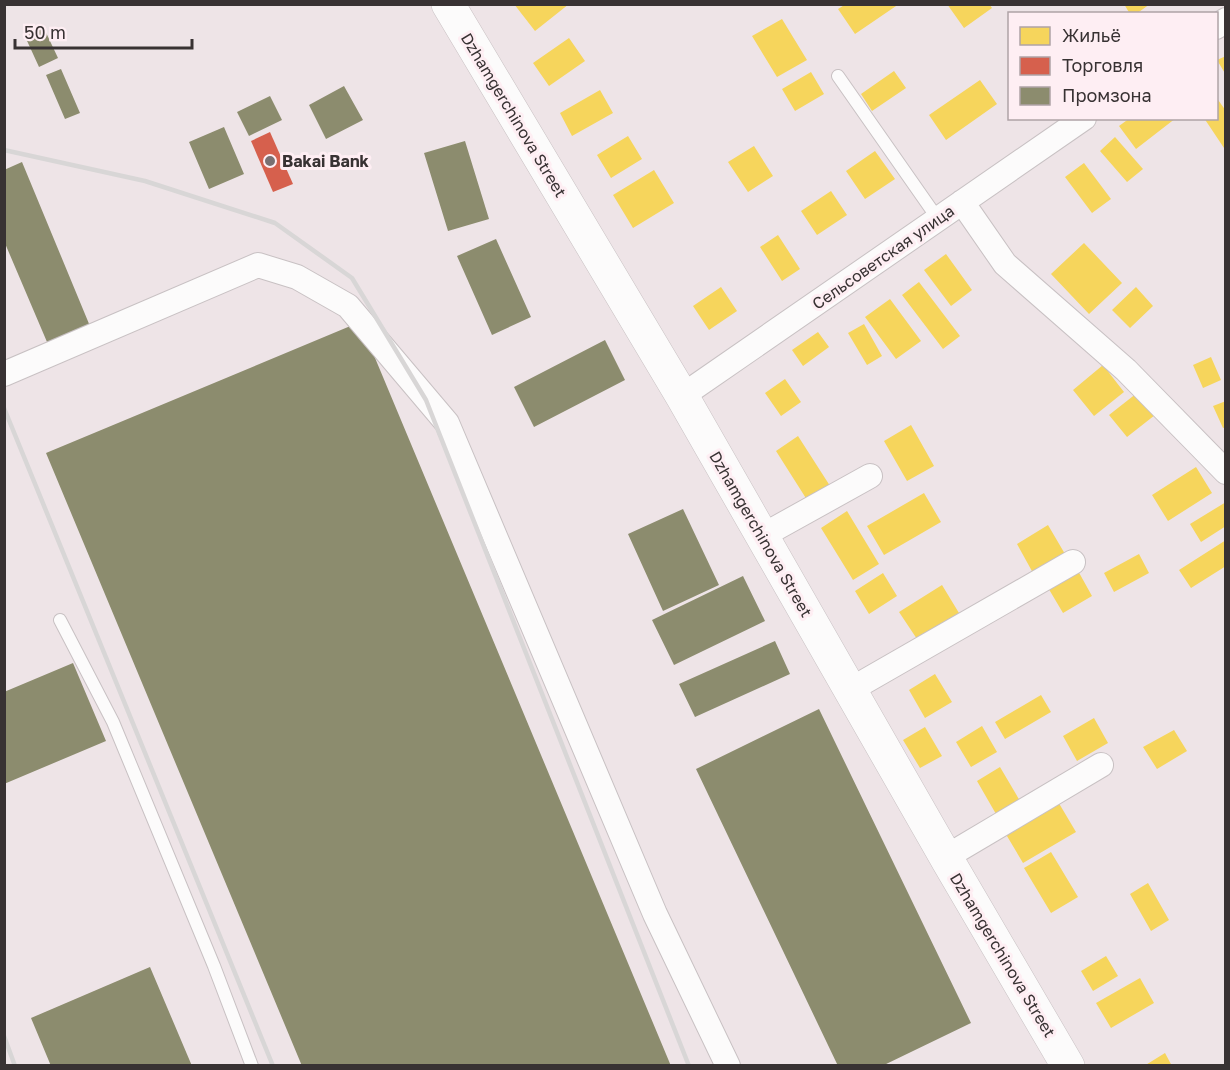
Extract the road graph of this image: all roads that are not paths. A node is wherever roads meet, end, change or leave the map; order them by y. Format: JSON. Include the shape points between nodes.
{"nodes":[{"id":1,"x":448,"y":4,"type":"edge"},
{"id":2,"x":838,"y":76,"type":"dead end"},
{"id":3,"x":1081,"y":120,"type":"edge"},
{"id":4,"x":962,"y":202,"type":"junction"},
{"id":5,"x":938,"y":219,"type":"junction"},
{"id":6,"x":4,"y":374,"type":"edge"},
{"id":7,"x":682,"y":396,"type":"junction"},
{"id":8,"x":1226,"y":472,"type":"edge"},
{"id":9,"x":870,"y":476,"type":"dead end"},
{"id":10,"x":762,"y":536,"type":"junction"},
{"id":11,"x":1073,"y":562,"type":"dead end"},
{"id":12,"x":60,"y":620,"type":"dead end"},
{"id":13,"x":850,"y":690,"type":"junction"},
{"id":14,"x":1101,"y":765,"type":"dead end"},
{"id":15,"x":945,"y":857,"type":"junction"},
{"id":16,"x":252,"y":1065,"type":"edge"},
{"id":17,"x":728,"y":1065,"type":"edge"},
{"id":18,"x":1068,"y":1065,"type":"edge"}],
"edges":[{"from":1,"to":7,"type":"street","name":"Dzhamgerchinova Street"},
{"from":2,"to":5,"type":"lane"},
{"from":3,"to":4,"type":"street","name":"Сельсоветская улица"},
{"from":4,"to":5,"type":"street","name":"Сельсоветская улица"},
{"from":4,"to":8,"type":"street","via":[[1005,264],[1126,370]]},
{"from":5,"to":7,"type":"street","name":"Сельсоветская улица"},
{"from":6,"to":17,"type":"street","via":[[258,265],[297,277],[348,306],[447,423],[655,914]]},
{"from":7,"to":10,"type":"street","name":"Dzhamgerchinova Street"},
{"from":9,"to":10,"type":"street"},
{"from":10,"to":13,"type":"street","name":"Dzhamgerchinova Street"},
{"from":11,"to":13,"type":"street"},
{"from":12,"to":16,"type":"lane","via":[[113,722]]},
{"from":13,"to":15,"type":"street","name":"Dzhamgerchinova Street"},
{"from":14,"to":15,"type":"street"},
{"from":15,"to":18,"type":"street","name":"Dzhamgerchinova Street"}]}
